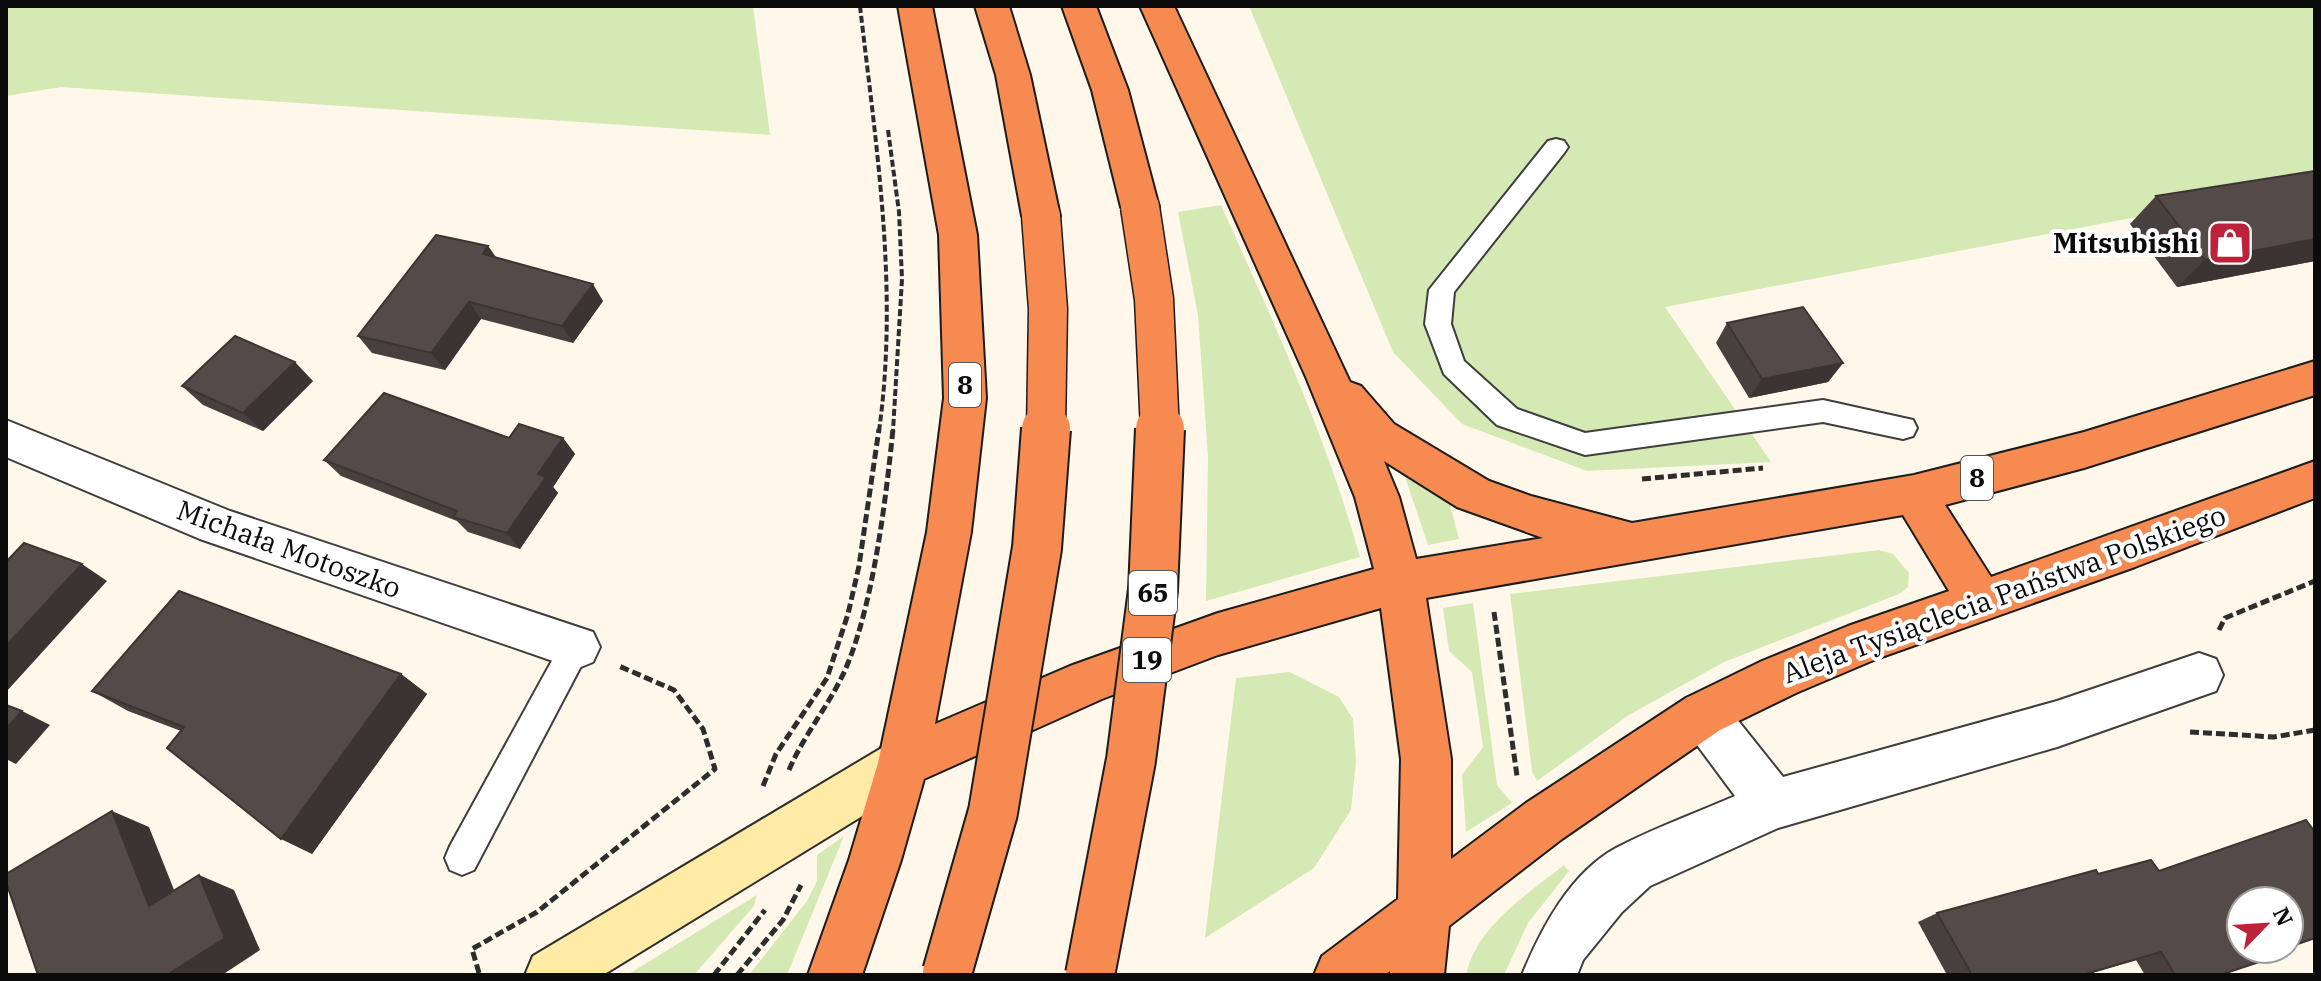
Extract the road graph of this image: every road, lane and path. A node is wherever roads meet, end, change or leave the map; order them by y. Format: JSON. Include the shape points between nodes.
{"nodes":[{"id":1,"x":860,"y":6,"type":"edge"},
{"id":2,"x":915,"y":6,"type":"edge"},
{"id":3,"x":992,"y":6,"type":"edge"},
{"id":4,"x":1079,"y":6,"type":"edge"},
{"id":5,"x":1157,"y":6,"type":"edge"},
{"id":6,"x":887,"y":121,"type":"dead end"},
{"id":7,"x":1556,"y":147,"type":"dead end"},
{"id":8,"x":1327,"y":377,"type":"junction"},
{"id":9,"x":2315,"y":378,"type":"edge"},
{"id":10,"x":1903,"y":428,"type":"dead end"},
{"id":11,"x":6,"y":438,"type":"edge"},
{"id":12,"x":2315,"y":479,"type":"edge"},
{"id":13,"x":1914,"y":494,"type":"junction"},
{"id":14,"x":1631,"y":541,"type":"junction"},
{"id":15,"x":2315,"y":581,"type":"edge"},
{"id":16,"x":1400,"y":582,"type":"junction"},
{"id":17,"x":1981,"y":602,"type":"junction"},
{"id":18,"x":576,"y":647,"type":"junction"},
{"id":19,"x":2199,"y":675,"type":"joint"},
{"id":20,"x":1703,"y":714,"type":"junction"},
{"id":21,"x":903,"y":763,"type":"junction"},
{"id":22,"x":1773,"y":805,"type":"junction"},
{"id":23,"x":785,"y":833,"type":"junction"},
{"id":24,"x":462,"y":858,"type":"dead end"},
{"id":25,"x":1424,"y":913,"type":"junction"},
{"id":26,"x":479,"y":973,"type":"edge"},
{"id":27,"x":947,"y":974,"type":"edge"},
{"id":28,"x":552,"y":975,"type":"edge"},
{"id":29,"x":714,"y":975,"type":"edge"},
{"id":30,"x":737,"y":975,"type":"edge"},
{"id":31,"x":835,"y":975,"type":"edge"},
{"id":32,"x":1090,"y":975,"type":"edge"},
{"id":33,"x":1341,"y":975,"type":"edge"},
{"id":34,"x":1417,"y":975,"type":"edge"},
{"id":35,"x":1549,"y":975,"type":"edge"}],
"edges":[{"from":1,"to":23,"type":"path","via":[[886,239],[880,422],[848,614],[827,678],[776,754],[759,797]]},
{"from":2,"to":21,"type":"highway","number":"8","via":[[958,235],[965,398],[949,532]]},
{"from":3,"to":27,"type":"highway","bridge":true,"via":[[1013,75],[1041,216],[1048,401],[1037,548],[993,812]]},
{"from":4,"to":32,"type":"highway","number":"65","bridge":true,"via":[[1110,90],[1140,207],[1154,299],[1161,442],[1153,590],[1131,760]]},
{"from":5,"to":8,"type":"highway","number":"8"},
{"from":6,"to":23,"type":"path","via":[[902,280],[884,496],[852,655],[841,682],[797,748],[788,773]]},
{"from":7,"to":10,"type":"lane","via":[[1442,290],[1438,324],[1453,367],[1507,417],[1585,444],[1823,411]]},
{"from":8,"to":14,"type":"highway","number":"8","via":[[1379,436],[1473,494],[1529,515]]},
{"from":8,"to":16,"type":"highway","via":[[1377,497]]},
{"from":9,"to":13,"type":"highway","number":"8","via":[[2084,450]]},
{"from":11,"to":18,"type":"street","name":"Michała Motoszko","via":[[97,480]]},
{"from":12,"to":17,"type":"highway","name":"Aleja Tysiąclecia Państwa Polskiego"},
{"from":13,"to":14,"type":"highway","number":"8"},
{"from":13,"to":17,"type":"highway"},
{"from":14,"to":16,"type":"highway","number":"19"},
{"from":15,"to":19,"type":"path","via":[[2225,618]]},
{"from":16,"to":21,"type":"highway","number":"19","via":[[1232,630],[1101,676]]},
{"from":16,"to":25,"type":"highway","via":[[1426,759]]},
{"from":17,"to":20,"type":"highway","name":"Aleja Tysiąclecia Państwa Polskiego","via":[[1865,641]]},
{"from":18,"to":24,"type":"lane"},
{"from":18,"to":26,"type":"path","via":[[674,690],[703,729],[715,769],[537,912],[472,949]]},
{"from":19,"to":22,"type":"street","via":[[2057,724]]},
{"from":20,"to":22,"type":"street"},
{"from":20,"to":25,"type":"highway","name":"Aleja Tysiąclecia Państwa Polskiego","via":[[1544,821]]},
{"from":21,"to":23,"type":"main road"},
{"from":21,"to":31,"type":"highway","number":"8"},
{"from":22,"to":35,"type":"street","via":[[1632,868],[1603,893],[1564,941]]},
{"from":23,"to":28,"type":"main road"},
{"from":23,"to":29,"type":"path","via":[[779,885],[758,922]]},
{"from":23,"to":30,"type":"path","via":[[808,856],[800,893]]},
{"from":25,"to":33,"type":"highway","name":"Aleja Tysiąclecia Państwa Polskiego"},
{"from":25,"to":34,"type":"highway"}]}
